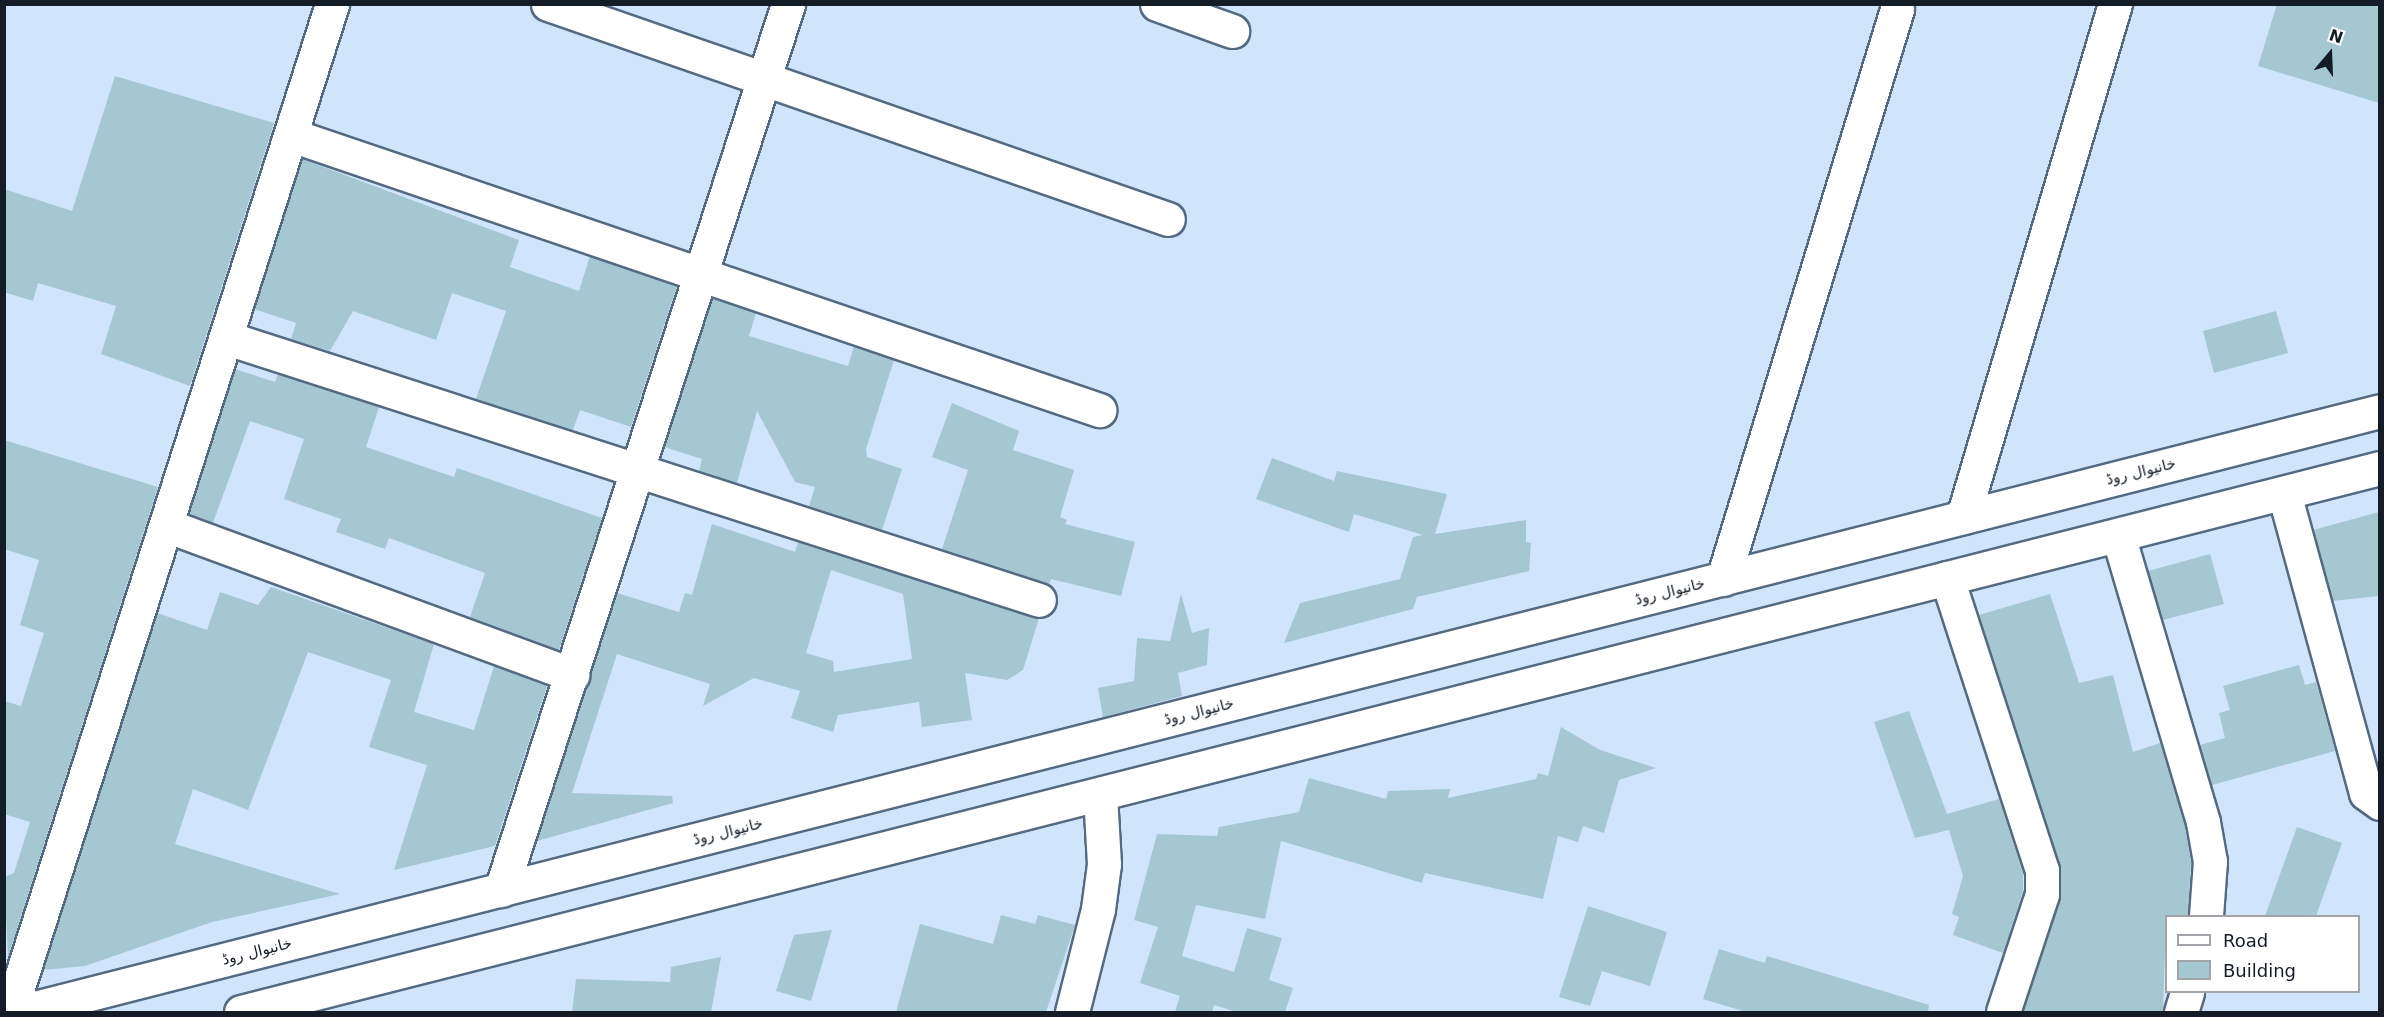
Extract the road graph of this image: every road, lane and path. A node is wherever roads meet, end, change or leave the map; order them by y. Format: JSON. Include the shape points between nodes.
{"nodes":[{"id":1,"x":332,"y":4,"type":"edge"},
{"id":2,"x":548,"y":4,"type":"edge"},
{"id":3,"x":788,"y":4,"type":"edge"},
{"id":4,"x":1157,"y":4,"type":"edge"},
{"id":5,"x":2115,"y":4,"type":"edge"},
{"id":6,"x":1897,"y":9,"type":"dead end"},
{"id":7,"x":1232,"y":31,"type":"dead end"},
{"id":8,"x":766,"y":80,"type":"junction"},
{"id":9,"x":291,"y":135,"type":"junction"},
{"id":10,"x":1168,"y":219,"type":"dead end"},
{"id":11,"x":703,"y":275,"type":"junction"},
{"id":12,"x":227,"y":338,"type":"junction"},
{"id":13,"x":1099,"y":410,"type":"dead end"},
{"id":14,"x":2379,"y":411,"type":"edge"},
{"id":15,"x":2379,"y":468,"type":"edge"},
{"id":16,"x":639,"y":471,"type":"junction"},
{"id":17,"x":2284,"y":493,"type":"junction"},
{"id":18,"x":1963,"y":518,"type":"junction"},
{"id":19,"x":168,"y":526,"type":"junction"},
{"id":20,"x":2118,"y":535,"type":"junction"},
{"id":21,"x":1947,"y":578,"type":"junction"},
{"id":22,"x":1723,"y":579,"type":"junction"},
{"id":23,"x":1039,"y":600,"type":"dead end"},
{"id":24,"x":572,"y":675,"type":"junction"},
{"id":25,"x":1100,"y":794,"type":"junction"},
{"id":26,"x":2379,"y":803,"type":"edge"},
{"id":27,"x":501,"y":890,"type":"junction"},
{"id":28,"x":2206,"y":915,"type":"edge"},
{"id":29,"x":2187,"y":993,"type":"edge"},
{"id":30,"x":10,"y":1012,"type":"edge"},
{"id":31,"x":19,"y":1012,"type":"edge"},
{"id":32,"x":241,"y":1012,"type":"edge"},
{"id":33,"x":1072,"y":1012,"type":"edge"},
{"id":34,"x":2003,"y":1012,"type":"edge"},
{"id":35,"x":2181,"y":1012,"type":"edge"}],
"edges":[{"from":1,"to":9,"type":"street"},
{"from":2,"to":8,"type":"street"},
{"from":3,"to":8,"type":"street"},
{"from":4,"to":7,"type":"street"},
{"from":5,"to":18,"type":"street"},
{"from":6,"to":22,"type":"street"},
{"from":8,"to":10,"type":"street"},
{"from":8,"to":11,"type":"street"},
{"from":9,"to":11,"type":"street"},
{"from":9,"to":12,"type":"street"},
{"from":11,"to":13,"type":"street"},
{"from":11,"to":16,"type":"street"},
{"from":12,"to":16,"type":"street"},
{"from":12,"to":19,"type":"street"},
{"from":14,"to":18,"type":"street","name":"خانیوال روڈ"},
{"from":15,"to":17,"type":"street"},
{"from":16,"to":23,"type":"street"},
{"from":16,"to":24,"type":"street"},
{"from":17,"to":20,"type":"street"},
{"from":17,"to":26,"type":"street","via":[[2366,793]]},
{"from":18,"to":22,"type":"street","name":"خانیوال روڈ"},
{"from":19,"to":24,"type":"street"},
{"from":19,"to":30,"type":"street"},
{"from":20,"to":21,"type":"street"},
{"from":20,"to":28,"type":"street","via":[[2203,822],[2210,861]]},
{"from":21,"to":25,"type":"street"},
{"from":21,"to":34,"type":"street","via":[[2042,870],[2042,894]]},
{"from":22,"to":27,"type":"street","name":"خانیوال روڈ"},
{"from":24,"to":27,"type":"street"},
{"from":25,"to":32,"type":"street"},
{"from":25,"to":33,"type":"street","via":[[1104,864],[1098,909]]},
{"from":27,"to":31,"type":"street","name":"خانیوال روڈ"},
{"from":29,"to":35,"type":"street"}]}
